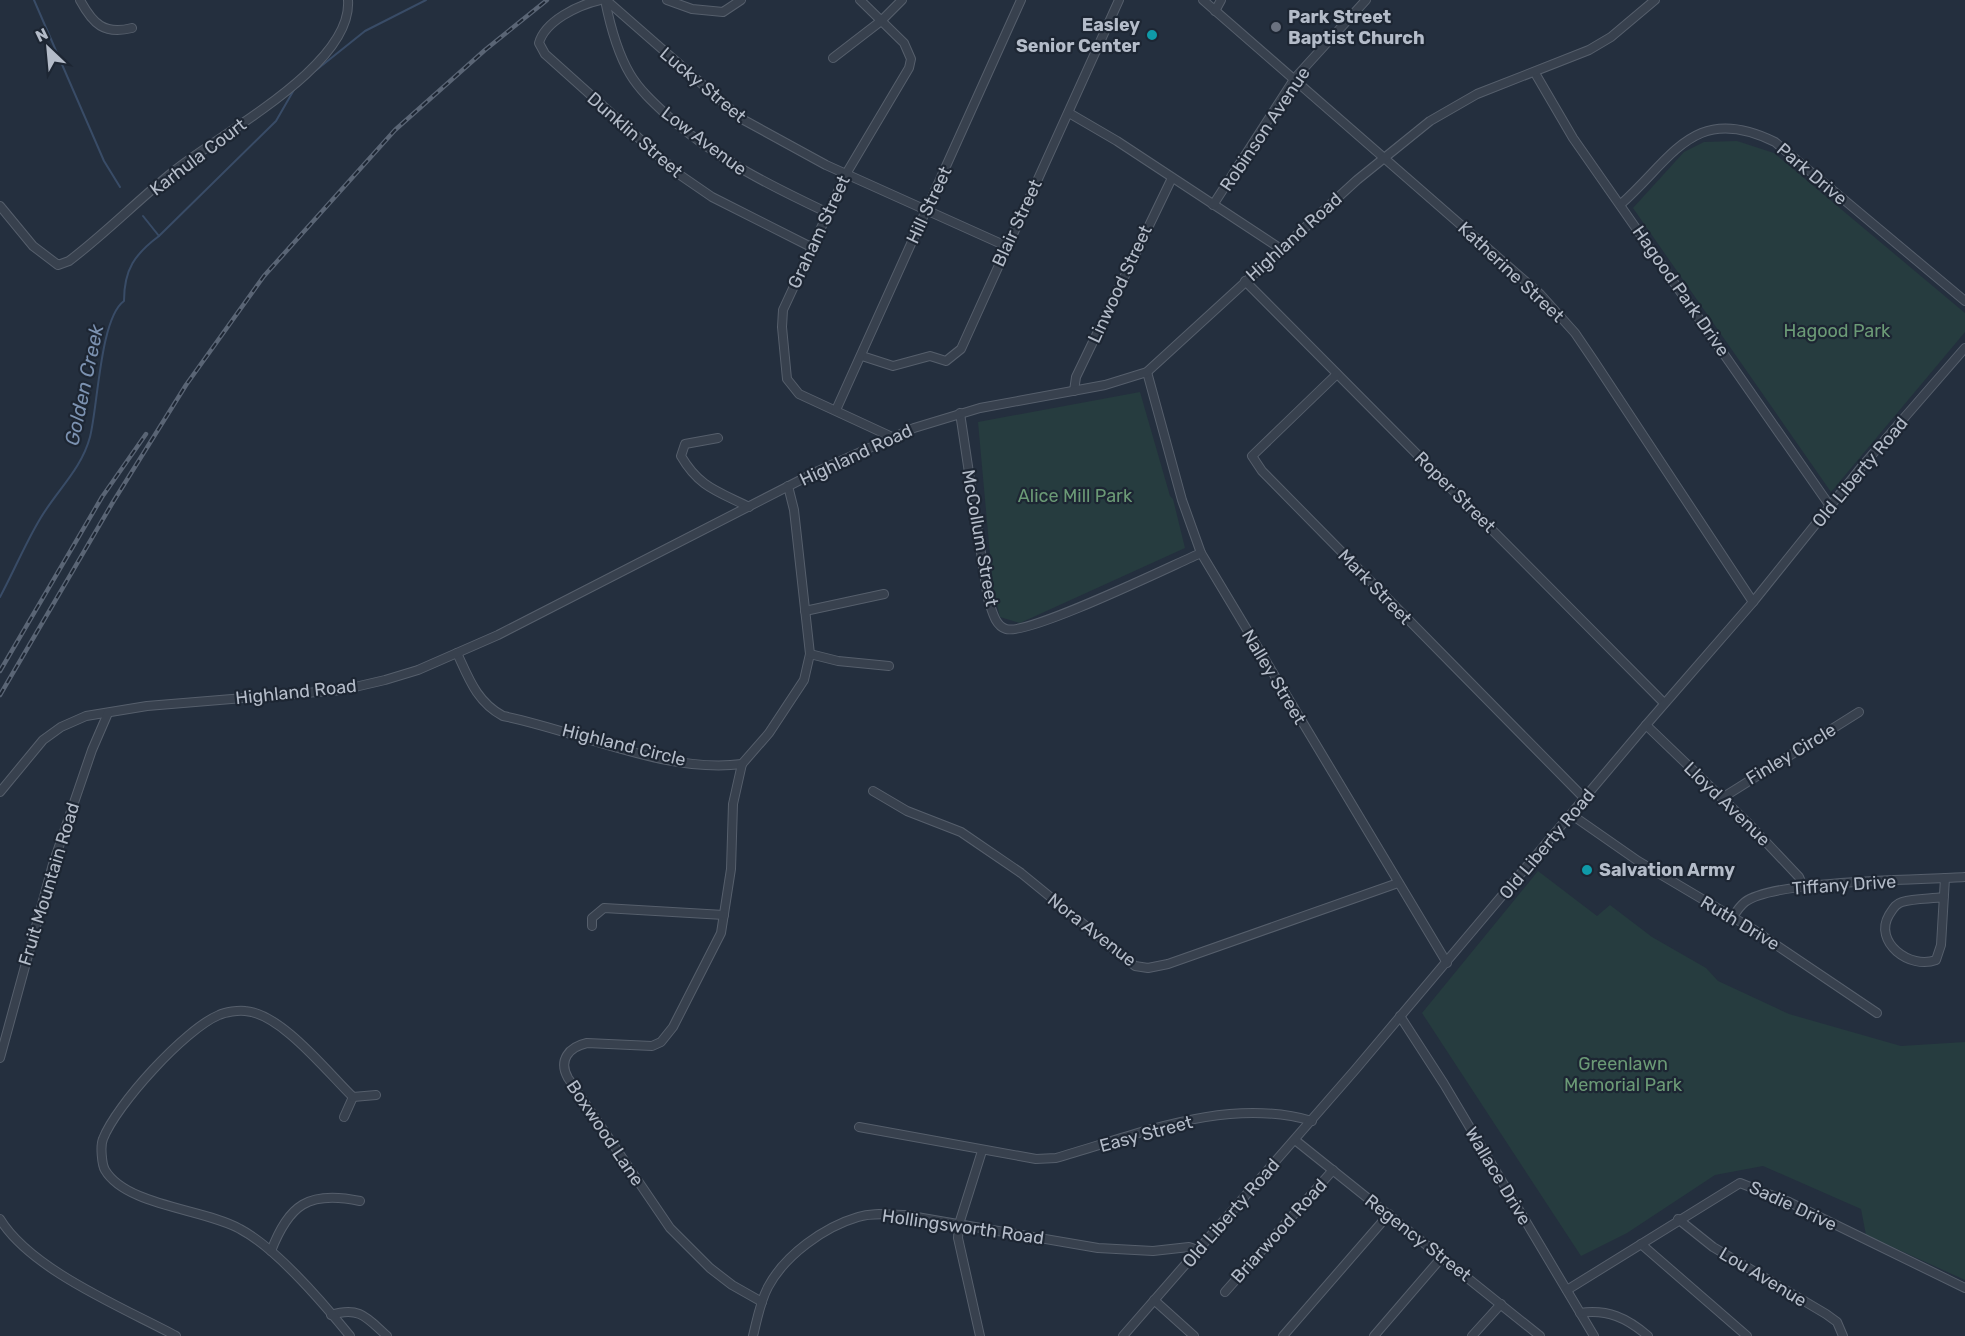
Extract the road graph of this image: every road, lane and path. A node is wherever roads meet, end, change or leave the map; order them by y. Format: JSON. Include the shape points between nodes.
{"nodes":[{"id":1,"x":80,"y":0,"type":"edge"},
{"id":2,"x":348,"y":0,"type":"edge"},
{"id":3,"x":600,"y":0,"type":"edge"},
{"id":4,"x":606,"y":0,"type":"edge"},
{"id":5,"x":667,"y":0,"type":"edge"},
{"id":6,"x":741,"y":0,"type":"edge"},
{"id":7,"x":860,"y":0,"type":"edge"},
{"id":8,"x":902,"y":0,"type":"edge"},
{"id":9,"x":1021,"y":0,"type":"edge"},
{"id":10,"x":1119,"y":0,"type":"edge"},
{"id":11,"x":1203,"y":0,"type":"edge"},
{"id":12,"x":1221,"y":0,"type":"edge"},
{"id":13,"x":1366,"y":0,"type":"edge"},
{"id":14,"x":1655,"y":0,"type":"edge"},
{"id":15,"x":1215,"y":11,"type":"junction"},
{"id":16,"x":881,"y":21,"type":"junction"},
{"id":17,"x":132,"y":28,"type":"dead end"},
{"id":18,"x":833,"y":57,"type":"dead end"},
{"id":19,"x":1535,"y":73,"type":"junction"},
{"id":20,"x":1295,"y":78,"type":"junction"},
{"id":21,"x":1069,"y":112,"type":"junction"},
{"id":22,"x":1383,"y":158,"type":"junction"},
{"id":23,"x":846,"y":174,"type":"junction"},
{"id":24,"x":1172,"y":178,"type":"junction"},
{"id":25,"x":1621,"y":204,"type":"junction"},
{"id":26,"x":1213,"y":205,"type":"junction"},
{"id":27,"x":0,"y":206,"type":"edge"},
{"id":28,"x":926,"y":210,"type":"junction"},
{"id":29,"x":828,"y":213,"type":"junction"},
{"id":30,"x":1006,"y":246,"type":"junction"},
{"id":31,"x":813,"y":248,"type":"junction"},
{"id":32,"x":1281,"y":249,"type":"junction"},
{"id":33,"x":1245,"y":281,"type":"junction"},
{"id":34,"x":1965,"y":301,"type":"edge"},
{"id":35,"x":1965,"y":348,"type":"edge"},
{"id":36,"x":862,"y":356,"type":"junction"},
{"id":37,"x":1147,"y":372,"type":"junction"},
{"id":38,"x":1337,"y":374,"type":"junction"},
{"id":39,"x":1074,"y":392,"type":"junction"},
{"id":40,"x":836,"y":410,"type":"junction"},
{"id":41,"x":960,"y":413,"type":"junction"},
{"id":42,"x":892,"y":437,"type":"junction"},
{"id":43,"x":718,"y":438,"type":"dead end"},
{"id":44,"x":788,"y":486,"type":"junction"},
{"id":45,"x":1830,"y":506,"type":"junction"},
{"id":46,"x":749,"y":507,"type":"junction"},
{"id":47,"x":1200,"y":553,"type":"junction"},
{"id":48,"x":884,"y":594,"type":"dead end"},
{"id":49,"x":1753,"y":602,"type":"junction"},
{"id":50,"x":805,"y":610,"type":"junction"},
{"id":51,"x":457,"y":653,"type":"junction"},
{"id":52,"x":810,"y":654,"type":"junction"},
{"id":53,"x":889,"y":666,"type":"dead end"},
{"id":54,"x":1664,"y":703,"type":"junction"},
{"id":55,"x":1859,"y":712,"type":"dead end"},
{"id":56,"x":108,"y":713,"type":"junction"},
{"id":57,"x":1646,"y":725,"type":"junction"},
{"id":58,"x":742,"y":765,"type":"junction"},
{"id":59,"x":873,"y":791,"type":"dead end"},
{"id":60,"x":0,"y":792,"type":"edge"},
{"id":61,"x":1722,"y":798,"type":"junction"},
{"id":62,"x":1585,"y":799,"type":"junction"},
{"id":63,"x":1572,"y":815,"type":"junction"},
{"id":64,"x":1965,"y":877,"type":"edge"},
{"id":65,"x":1945,"y":878,"type":"junction"},
{"id":66,"x":1398,"y":883,"type":"junction"},
{"id":67,"x":1803,"y":886,"type":"junction"},
{"id":68,"x":1944,"y":897,"type":"junction"},
{"id":69,"x":724,"y":915,"type":"junction"},
{"id":70,"x":1732,"y":917,"type":"junction"},
{"id":71,"x":592,"y":926,"type":"dead end"},
{"id":72,"x":1447,"y":963,"type":"junction"},
{"id":73,"x":1877,"y":1013,"type":"dead end"},
{"id":74,"x":1400,"y":1016,"type":"junction"},
{"id":75,"x":0,"y":1058,"type":"edge"},
{"id":76,"x":376,"y":1095,"type":"dead end"},
{"id":77,"x":353,"y":1097,"type":"junction"},
{"id":78,"x":344,"y":1117,"type":"dead end"},
{"id":79,"x":1312,"y":1120,"type":"junction"},
{"id":80,"x":859,"y":1127,"type":"dead end"},
{"id":81,"x":1294,"y":1140,"type":"junction"},
{"id":82,"x":982,"y":1151,"type":"junction"},
{"id":83,"x":1333,"y":1170,"type":"junction"},
{"id":84,"x":360,"y":1201,"type":"dead end"},
{"id":85,"x":1389,"y":1215,"type":"junction"},
{"id":86,"x":0,"y":1219,"type":"edge"},
{"id":87,"x":1678,"y":1219,"type":"junction"},
{"id":88,"x":959,"y":1224,"type":"junction"},
{"id":89,"x":1641,"y":1244,"type":"junction"},
{"id":90,"x":1198,"y":1250,"type":"junction"},
{"id":91,"x":271,"y":1251,"type":"junction"},
{"id":92,"x":1442,"y":1257,"type":"junction"},
{"id":93,"x":1965,"y":1288,"type":"edge"},
{"id":94,"x":1567,"y":1290,"type":"junction"},
{"id":95,"x":1225,"y":1292,"type":"dead end"},
{"id":96,"x":1154,"y":1300,"type":"junction"},
{"id":97,"x":762,"y":1302,"type":"junction"},
{"id":98,"x":1501,"y":1304,"type":"junction"},
{"id":99,"x":1580,"y":1313,"type":"junction"},
{"id":100,"x":331,"y":1315,"type":"junction"},
{"id":101,"x":176,"y":1336,"type":"edge"},
{"id":102,"x":350,"y":1336,"type":"edge"},
{"id":103,"x":387,"y":1336,"type":"edge"},
{"id":104,"x":753,"y":1336,"type":"edge"},
{"id":105,"x":980,"y":1336,"type":"edge"},
{"id":106,"x":1123,"y":1336,"type":"edge"},
{"id":107,"x":1194,"y":1336,"type":"edge"},
{"id":108,"x":1283,"y":1336,"type":"edge"},
{"id":109,"x":1374,"y":1336,"type":"edge"},
{"id":110,"x":1472,"y":1336,"type":"edge"},
{"id":111,"x":1540,"y":1336,"type":"edge"},
{"id":112,"x":1591,"y":1336,"type":"edge"},
{"id":113,"x":1648,"y":1336,"type":"edge"},
{"id":114,"x":1747,"y":1336,"type":"edge"},
{"id":115,"x":1843,"y":1336,"type":"edge"}],
"edges":[{"from":1,"to":17,"type":"street","via":[[89,17],[104,28],[117,32]]},
{"from":2,"to":27,"type":"street","name":"Karhula Court","via":[[341,33],[330,51],[309,71],[175,170],[69,261],[58,265],[47,258]]},
{"from":3,"to":31,"type":"street","name":"Dunklin Street","via":[[573,11],[542,33],[539,44],[545,54],[680,176],[712,197]]},
{"from":4,"to":23,"type":"street","name":"Lucky Street","via":[[742,119]]},
{"from":4,"to":29,"type":"street","name":"Low Avenue","via":[[609,23],[630,74],[654,103],[690,136],[727,162]]},
{"from":5,"to":6,"type":"street","via":[[692,9],[723,12]]},
{"from":7,"to":16,"type":"street","name":"Graham Street"},
{"from":8,"to":16,"type":"street"},
{"from":9,"to":28,"type":"street","name":"Hill Street"},
{"from":10,"to":21,"type":"street","name":"Blair Street"},
{"from":11,"to":15,"type":"street","name":"Katherine Street"},
{"from":12,"to":15,"type":"street"},
{"from":13,"to":20,"type":"street","name":"Robinson Avenue"},
{"from":14,"to":19,"type":"street","name":"Highland Road","via":[[1611,37]]},
{"from":15,"to":20,"type":"street","name":"Katherine Street"},
{"from":16,"to":18,"type":"street"},
{"from":16,"to":23,"type":"street","name":"Graham Street","via":[[904,43],[912,59]]},
{"from":19,"to":22,"type":"street","name":"Highland Road","via":[[1455,105]]},
{"from":19,"to":25,"type":"street","name":"Hagood Park Drive","via":[[1555,111]]},
{"from":20,"to":22,"type":"street","name":"Katherine Street"},
{"from":20,"to":26,"type":"street","name":"Robinson Avenue"},
{"from":21,"to":24,"type":"street"},
{"from":21,"to":30,"type":"street","name":"Blair Street"},
{"from":22,"to":32,"type":"street","name":"Highland Road"},
{"from":22,"to":49,"type":"street","name":"Katherine Street","via":[[1540,294],[1575,333]]},
{"from":23,"to":28,"type":"street","name":"Lucky Street"},
{"from":23,"to":29,"type":"street","name":"Graham Street"},
{"from":24,"to":26,"type":"street"},
{"from":24,"to":39,"type":"street","name":"Linwood Street","via":[[1076,377]]},
{"from":25,"to":34,"type":"street","name":"Park Drive","via":[[1666,157],[1696,134],[1727,129],[1760,134],[1775,142]]},
{"from":25,"to":45,"type":"street","name":"Hagood Park Drive"},
{"from":26,"to":32,"type":"street"},
{"from":28,"to":30,"type":"street","name":"Lucky Street"},
{"from":28,"to":36,"type":"street","name":"Hill Street"},
{"from":29,"to":31,"type":"street","name":"Graham Street"},
{"from":30,"to":36,"type":"street","name":"Blair Street","via":[[961,349],[953,357],[946,360],[930,356],[893,366]]},
{"from":31,"to":40,"type":"street","name":"Graham Street","via":[[783,310],[787,378],[799,394]]},
{"from":32,"to":33,"type":"street","name":"Highland Road"},
{"from":33,"to":37,"type":"street","name":"Highland Road"},
{"from":33,"to":38,"type":"street","name":"Roper Street"},
{"from":35,"to":45,"type":"street","name":"Old Liberty Road"},
{"from":36,"to":40,"type":"street","name":"Hill Street"},
{"from":37,"to":39,"type":"street","name":"Highland Road"},
{"from":37,"to":47,"type":"street","name":"Nalley Street"},
{"from":38,"to":54,"type":"street","name":"Roper Street"},
{"from":38,"to":62,"type":"street","name":"Mark Street","via":[[1252,456],[1262,471]]},
{"from":39,"to":41,"type":"street","name":"Highland Road"},
{"from":40,"to":42,"type":"street","name":"Graham Street"},
{"from":41,"to":42,"type":"street","name":"Highland Road"},
{"from":41,"to":47,"type":"street","name":"McCollum Street","via":[[988,598],[996,621],[1003,628],[1011,630],[1044,621]]},
{"from":42,"to":44,"type":"street","name":"Highland Road"},
{"from":43,"to":46,"type":"street","via":[[685,444],[681,456],[700,482]]},
{"from":44,"to":46,"type":"street","name":"Highland Road"},
{"from":44,"to":50,"type":"street"},
{"from":45,"to":49,"type":"street","name":"Old Liberty Road"},
{"from":46,"to":51,"type":"street","name":"Highland Road"},
{"from":47,"to":66,"type":"street","name":"Nalley Street"},
{"from":48,"to":50,"type":"street"},
{"from":49,"to":54,"type":"street","name":"Old Liberty Road"},
{"from":50,"to":52,"type":"street"},
{"from":51,"to":56,"type":"street","name":"Highland Road","via":[[385,680],[342,690],[147,706]]},
{"from":51,"to":58,"type":"street","name":"Highland Circle","via":[[480,699],[503,716],[676,760]]},
{"from":52,"to":53,"type":"street","via":[[838,662]]},
{"from":52,"to":58,"type":"street","via":[[804,680]]},
{"from":54,"to":57,"type":"street","name":"Old Liberty Road"},
{"from":55,"to":61,"type":"street","name":"Finley Circle"},
{"from":56,"to":60,"type":"street","name":"Highland Road","via":[[86,716],[43,740]]},
{"from":56,"to":75,"type":"street","name":"Fruit Mountain Road","via":[[53,864]]},
{"from":57,"to":61,"type":"street","name":"Lloyd Avenue"},
{"from":57,"to":62,"type":"street","name":"Old Liberty Road"},
{"from":58,"to":69,"type":"street","name":"Boxwood Lane","via":[[733,804]]},
{"from":59,"to":66,"type":"street","name":"Nora Avenue","via":[[907,811],[961,832],[1021,873],[1135,966],[1159,967]]},
{"from":61,"to":67,"type":"street","name":"Lloyd Avenue","via":[[1776,852]]},
{"from":62,"to":63,"type":"street","name":"Old Liberty Road"},
{"from":63,"to":70,"type":"street","name":"Ruth Drive","via":[[1629,855]]},
{"from":63,"to":72,"type":"street","name":"Old Liberty Road"},
{"from":64,"to":65,"type":"street","name":"Tiffany Drive"},
{"from":65,"to":67,"type":"street","name":"Tiffany Drive"},
{"from":65,"to":68,"type":"street"},
{"from":66,"to":72,"type":"street","name":"Nalley Street"},
{"from":67,"to":70,"type":"street","name":"Tiffany Drive","via":[[1757,896],[1744,902]]},
{"from":68,"to":68,"type":"street","via":[[1900,902],[1894,907],[1885,930],[1890,947],[1922,961],[1936,960],[1941,945]]},
{"from":69,"to":71,"type":"street","via":[[604,908],[592,918]]},
{"from":69,"to":97,"type":"street","name":"Boxwood Lane","via":[[721,933],[702,975],[661,1042],[641,1046],[587,1043],[570,1051],[563,1065],[670,1228],[710,1268]]},
{"from":70,"to":73,"type":"street","name":"Ruth Drive"},
{"from":72,"to":74,"type":"street","name":"Old Liberty Road"},
{"from":74,"to":79,"type":"street","name":"Old Liberty Road"},
{"from":74,"to":94,"type":"street","name":"Wallace Drive"},
{"from":76,"to":77,"type":"street"},
{"from":77,"to":78,"type":"street"},
{"from":77,"to":91,"type":"street","via":[[274,1021],[246,1011],[219,1015],[186,1038],[150,1072],[117,1113],[102,1142],[104,1169],[122,1188],[239,1228]]},
{"from":79,"to":81,"type":"street","name":"Old Liberty Road"},
{"from":79,"to":82,"type":"street","name":"Easy Street","via":[[1254,1114],[1180,1121],[1056,1158]]},
{"from":80,"to":82,"type":"street","name":"Easy Street"},
{"from":81,"to":83,"type":"street","name":"Regency Street"},
{"from":81,"to":90,"type":"street","name":"Old Liberty Road"},
{"from":82,"to":88,"type":"street"},
{"from":83,"to":85,"type":"street","name":"Regency Street"},
{"from":83,"to":95,"type":"street","name":"Briarwood Road"},
{"from":84,"to":91,"type":"street","via":[[331,1197],[305,1203],[285,1219]]},
{"from":85,"to":92,"type":"street","name":"Regency Street"},
{"from":85,"to":108,"type":"street"},
{"from":86,"to":101,"type":"street","via":[[33,1255]]},
{"from":87,"to":89,"type":"street","name":"Sadie Drive"},
{"from":87,"to":93,"type":"street","name":"Sadie Drive","via":[[1734,1185],[1747,1184]]},
{"from":87,"to":115,"type":"street","name":"Lou Avenue","via":[[1713,1247],[1832,1318]]},
{"from":88,"to":90,"type":"street","name":"Hollingsworth Road","via":[[1098,1248]]},
{"from":88,"to":97,"type":"street","name":"Hollingsworth Road","via":[[905,1215],[859,1216],[803,1247],[778,1272]]},
{"from":88,"to":105,"type":"street","via":[[958,1238]]},
{"from":89,"to":94,"type":"street","name":"Sadie Drive"},
{"from":89,"to":114,"type":"street"},
{"from":90,"to":96,"type":"street","name":"Old Liberty Road"},
{"from":91,"to":100,"type":"street"},
{"from":92,"to":98,"type":"street","name":"Regency Street"},
{"from":92,"to":109,"type":"street"},
{"from":94,"to":99,"type":"street","name":"Wallace Drive"},
{"from":96,"to":106,"type":"street","name":"Old Liberty Road"},
{"from":96,"to":107,"type":"street"},
{"from":97,"to":104,"type":"street","name":"Hollingsworth Road"},
{"from":98,"to":110,"type":"street"},
{"from":98,"to":111,"type":"street","name":"Regency Street"},
{"from":99,"to":112,"type":"street","name":"Wallace Drive"},
{"from":99,"to":113,"type":"street","via":[[1613,1314]]},
{"from":100,"to":102,"type":"street"},
{"from":100,"to":103,"type":"street","via":[[357,1312]]}]}
